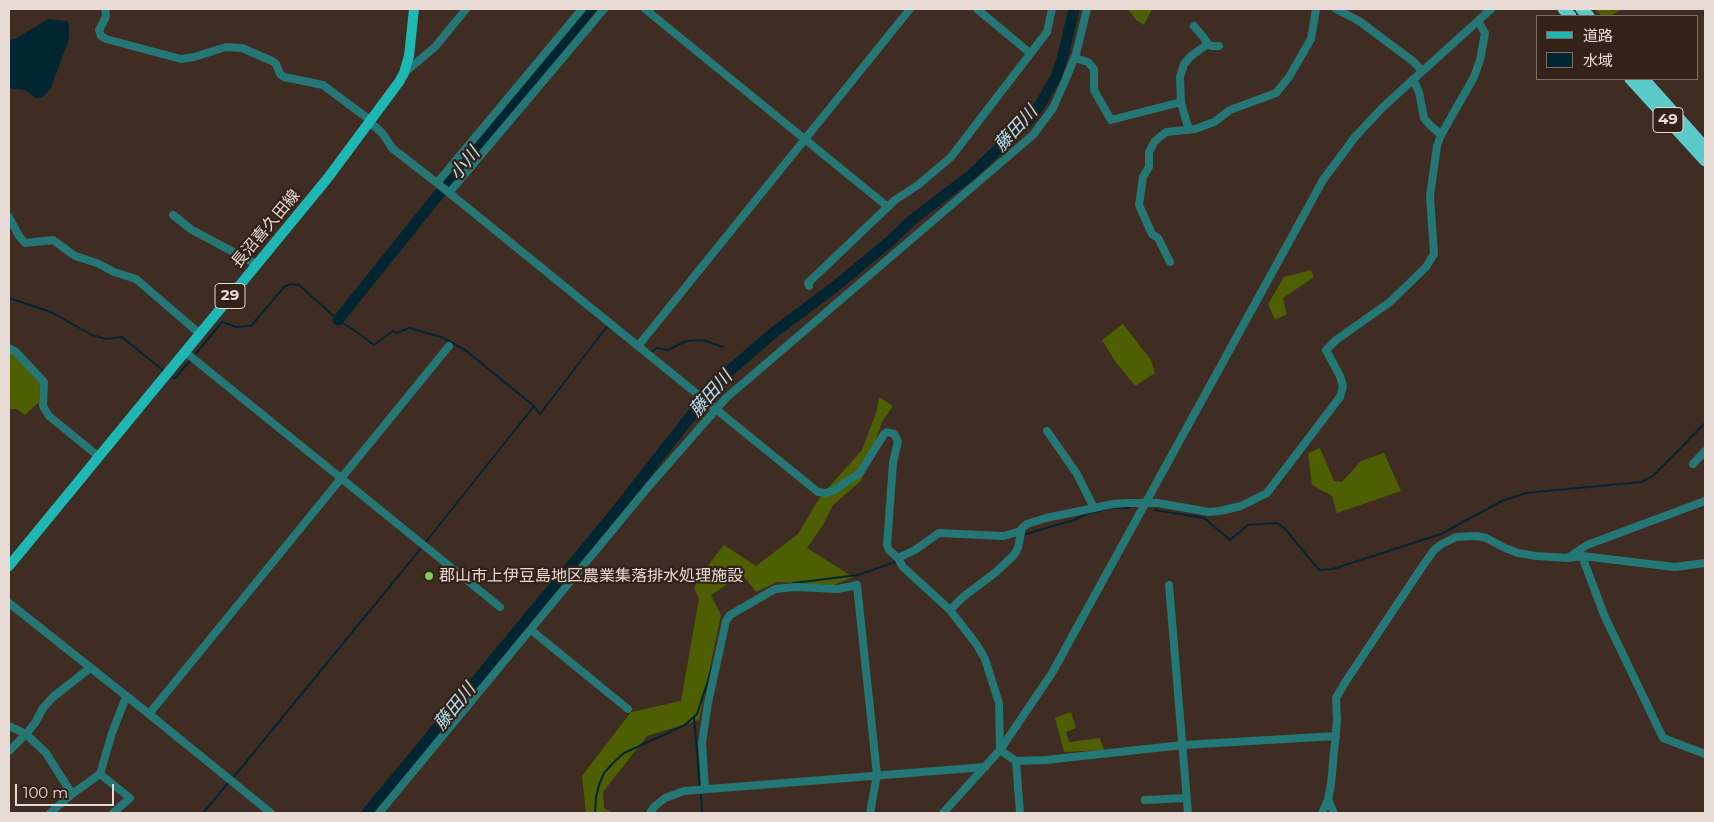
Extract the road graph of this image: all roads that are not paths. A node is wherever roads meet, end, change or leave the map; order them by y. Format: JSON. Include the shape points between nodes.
{"nodes":[{"id":1,"x":105,"y":9,"type":"edge"},
{"id":2,"x":414,"y":9,"type":"edge"},
{"id":3,"x":466,"y":9,"type":"edge"},
{"id":4,"x":582,"y":9,"type":"edge"},
{"id":5,"x":604,"y":9,"type":"edge"},
{"id":6,"x":644,"y":9,"type":"edge"},
{"id":7,"x":910,"y":9,"type":"edge"},
{"id":8,"x":977,"y":9,"type":"edge"},
{"id":9,"x":1052,"y":9,"type":"edge"},
{"id":10,"x":1087,"y":9,"type":"edge"},
{"id":11,"x":1316,"y":9,"type":"edge"},
{"id":12,"x":1336,"y":9,"type":"edge"},
{"id":13,"x":1491,"y":9,"type":"edge"},
{"id":14,"x":1478,"y":21,"type":"junction"},
{"id":15,"x":1194,"y":26,"type":"dead end"},
{"id":16,"x":1208,"y":44,"type":"junction"},
{"id":17,"x":1220,"y":46,"type":"dead end"},
{"id":18,"x":1030,"y":53,"type":"junction"},
{"id":19,"x":1075,"y":58,"type":"junction"},
{"id":20,"x":1422,"y":71,"type":"junction"},
{"id":21,"x":404,"y":73,"type":"junction"},
{"id":22,"x":1413,"y":79,"type":"junction"},
{"id":23,"x":1631,"y":80,"type":"edge"},
{"id":24,"x":1645,"y":80,"type":"edge"},
{"id":25,"x":1181,"y":102,"type":"junction"},
{"id":26,"x":370,"y":121,"type":"junction"},
{"id":27,"x":1189,"y":130,"type":"junction"},
{"id":28,"x":1441,"y":135,"type":"junction"},
{"id":29,"x":804,"y":139,"type":"junction"},
{"id":30,"x":1705,"y":147,"type":"edge"},
{"id":31,"x":1705,"y":162,"type":"edge"},
{"id":32,"x":437,"y":183,"type":"junction"},
{"id":33,"x":449,"y":193,"type":"junction"},
{"id":34,"x":888,"y":207,"type":"junction"},
{"id":35,"x":172,"y":215,"type":"dead end"},
{"id":36,"x":9,"y":217,"type":"edge"},
{"id":37,"x":1170,"y":262,"type":"dead end"},
{"id":38,"x":256,"y":264,"type":"junction"},
{"id":39,"x":809,"y":286,"type":"dead end"},
{"id":40,"x":199,"y":333,"type":"junction"},
{"id":41,"x":449,"y":346,"type":"dead end"},
{"id":42,"x":638,"y":346,"type":"junction"},
{"id":43,"x":9,"y":348,"type":"edge"},
{"id":44,"x":184,"y":351,"type":"junction"},
{"id":45,"x":716,"y":410,"type":"junction"},
{"id":46,"x":1047,"y":431,"type":"dead end"},
{"id":47,"x":1705,"y":451,"type":"edge"},
{"id":48,"x":98,"y":456,"type":"junction"},
{"id":49,"x":1693,"y":464,"type":"dead end"},
{"id":50,"x":342,"y":477,"type":"junction"},
{"id":51,"x":1705,"y":501,"type":"edge"},
{"id":52,"x":1145,"y":503,"type":"junction"},
{"id":53,"x":1094,"y":508,"type":"junction"},
{"id":54,"x":1021,"y":531,"type":"junction"},
{"id":55,"x":1582,"y":556,"type":"junction"},
{"id":56,"x":898,"y":558,"type":"junction"},
{"id":57,"x":1568,"y":558,"type":"junction"},
{"id":58,"x":1705,"y":562,"type":"edge"},
{"id":59,"x":9,"y":566,"type":"edge"},
{"id":60,"x":1169,"y":585,"type":"dead end"},
{"id":61,"x":9,"y":603,"type":"edge"},
{"id":62,"x":500,"y":607,"type":"dead end"},
{"id":63,"x":950,"y":610,"type":"junction"},
{"id":64,"x":532,"y":630,"type":"junction"},
{"id":65,"x":90,"y":668,"type":"junction"},
{"id":66,"x":126,"y":697,"type":"junction"},
{"id":67,"x":628,"y":709,"type":"dead end"},
{"id":68,"x":149,"y":714,"type":"junction"},
{"id":69,"x":9,"y":726,"type":"edge"},
{"id":70,"x":26,"y":734,"type":"junction"},
{"id":71,"x":1336,"y":736,"type":"junction"},
{"id":72,"x":1182,"y":745,"type":"junction"},
{"id":73,"x":1000,"y":750,"type":"junction"},
{"id":74,"x":9,"y":751,"type":"edge"},
{"id":75,"x":1705,"y":754,"type":"edge"},
{"id":76,"x":1016,"y":761,"type":"junction"},
{"id":77,"x":985,"y":767,"type":"junction"},
{"id":78,"x":100,"y":774,"type":"junction"},
{"id":79,"x":877,"y":775,"type":"junction"},
{"id":80,"x":705,"y":788,"type":"junction"},
{"id":81,"x":72,"y":794,"type":"junction"},
{"id":82,"x":1187,"y":798,"type":"junction"},
{"id":83,"x":1145,"y":800,"type":"dead end"},
{"id":84,"x":1328,"y":800,"type":"junction"},
{"id":85,"x":50,"y":813,"type":"edge"},
{"id":86,"x":113,"y":813,"type":"edge"},
{"id":87,"x":271,"y":813,"type":"edge"},
{"id":88,"x":379,"y":813,"type":"edge"},
{"id":89,"x":650,"y":813,"type":"edge"},
{"id":90,"x":870,"y":813,"type":"edge"},
{"id":91,"x":944,"y":813,"type":"edge"},
{"id":92,"x":1020,"y":813,"type":"edge"},
{"id":93,"x":1188,"y":813,"type":"edge"},
{"id":94,"x":1322,"y":813,"type":"edge"},
{"id":95,"x":1334,"y":813,"type":"edge"}],
"edges":[{"from":1,"to":26,"type":"street","via":[[106,16],[99,30],[100,36],[106,40],[181,59],[226,47],[242,48],[272,61],[284,77],[323,85]]},
{"from":2,"to":21,"type":"main road","name":"長沼喜久田線","number":"29"},
{"from":3,"to":21,"type":"street","via":[[434,46]]},
{"from":4,"to":32,"type":"street"},
{"from":5,"to":33,"type":"street"},
{"from":6,"to":29,"type":"street"},
{"from":7,"to":29,"type":"street"},
{"from":8,"to":18,"type":"street"},
{"from":9,"to":18,"type":"street","via":[[1047,32]]},
{"from":10,"to":19,"type":"street"},
{"from":11,"to":27,"type":"street","via":[[1311,39],[1276,93]]},
{"from":12,"to":20,"type":"street","via":[[1359,21]]},
{"from":13,"to":14,"type":"street"},
{"from":14,"to":20,"type":"street"},
{"from":14,"to":28,"type":"street","via":[[1485,34],[1480,60],[1474,77]]},
{"from":15,"to":16,"type":"street"},
{"from":16,"to":17,"type":"street"},
{"from":16,"to":25,"type":"street","via":[[1191,56],[1181,69]]},
{"from":18,"to":34,"type":"street","via":[[951,157]]},
{"from":19,"to":25,"type":"street","via":[[1088,62],[1094,68],[1094,90],[1111,120]]},
{"from":19,"to":45,"type":"street","via":[[1053,108],[1033,134],[763,364]]},
{"from":20,"to":22,"type":"street"},
{"from":21,"to":26,"type":"main road","name":"長沼喜久田線","number":"29"},
{"from":22,"to":28,"type":"street","via":[[1424,118]]},
{"from":22,"to":52,"type":"street","via":[[1355,137],[1322,180]]},
{"from":23,"to":31,"type":"highway","number":"49"},
{"from":24,"to":30,"type":"highway","number":"49"},
{"from":25,"to":27,"type":"street"},
{"from":26,"to":32,"type":"street","via":[[392,148]]},
{"from":26,"to":38,"type":"main road","name":"長沼喜久田線","number":"29","via":[[327,179]]},
{"from":27,"to":37,"type":"street","via":[[1166,132],[1155,141],[1149,152],[1149,167],[1140,190],[1139,205]]},
{"from":28,"to":52,"type":"street","via":[[1430,196],[1434,254],[1426,268],[1390,302],[1326,350],[1344,386],[1340,397],[1274,485],[1259,498],[1220,511]]},
{"from":29,"to":34,"type":"street"},
{"from":29,"to":42,"type":"street"},
{"from":32,"to":33,"type":"street"},
{"from":33,"to":42,"type":"street"},
{"from":34,"to":39,"type":"street","via":[[808,283]]},
{"from":35,"to":38,"type":"street","via":[[192,230]]},
{"from":36,"to":40,"type":"street","via":[[25,243],[53,240],[76,256],[136,279]]},
{"from":38,"to":40,"type":"main road","name":"長沼喜久田線","number":"29"},
{"from":40,"to":44,"type":"main road","name":"長沼喜久田線","number":"29"},
{"from":41,"to":50,"type":"street"},
{"from":42,"to":45,"type":"street"},
{"from":43,"to":48,"type":"street","via":[[44,382],[43,406],[49,416]]},
{"from":44,"to":48,"type":"main road","name":"長沼喜久田線","number":"29"},
{"from":44,"to":50,"type":"street"},
{"from":45,"to":56,"type":"street","via":[[818,492],[834,490],[860,473],[884,434],[894,434],[898,441],[886,542]]},
{"from":45,"to":64,"type":"street"},
{"from":46,"to":53,"type":"street","via":[[1077,474]]},
{"from":47,"to":49,"type":"street"},
{"from":48,"to":59,"type":"main road","name":"長沼喜久田線","number":"29"},
{"from":50,"to":62,"type":"street"},
{"from":50,"to":68,"type":"street"},
{"from":51,"to":57,"type":"street","via":[[1587,545]]},
{"from":52,"to":53,"type":"street"},
{"from":52,"to":73,"type":"street","via":[[1052,673]]},
{"from":53,"to":54,"type":"street","via":[[1024,525]]},
{"from":54,"to":56,"type":"street","via":[[1004,536],[939,532]]},
{"from":54,"to":63,"type":"street","via":[[1014,555]]},
{"from":55,"to":57,"type":"street"},
{"from":55,"to":58,"type":"street","via":[[1675,567]]},
{"from":55,"to":75,"type":"street","via":[[1604,615],[1663,738]]},
{"from":56,"to":63,"type":"street","via":[[910,574]]},
{"from":57,"to":71,"type":"street","via":[[1518,553],[1477,536],[1456,537],[1434,550],[1336,698]]},
{"from":60,"to":72,"type":"street"},
{"from":61,"to":65,"type":"street"},
{"from":63,"to":73,"type":"street","via":[[985,659],[999,704]]},
{"from":64,"to":67,"type":"street"},
{"from":64,"to":88,"type":"street"},
{"from":65,"to":66,"type":"street"},
{"from":65,"to":70,"type":"street","via":[[53,697]]},
{"from":66,"to":68,"type":"street"},
{"from":66,"to":78,"type":"street"},
{"from":68,"to":87,"type":"street"},
{"from":69,"to":70,"type":"street"},
{"from":70,"to":74,"type":"street"},
{"from":70,"to":81,"type":"street","via":[[46,753]]},
{"from":71,"to":72,"type":"street"},
{"from":71,"to":84,"type":"street"},
{"from":72,"to":76,"type":"street"},
{"from":72,"to":82,"type":"street"},
{"from":73,"to":76,"type":"street"},
{"from":73,"to":77,"type":"street"},
{"from":76,"to":92,"type":"street"},
{"from":77,"to":79,"type":"street"},
{"from":77,"to":91,"type":"street"},
{"from":78,"to":81,"type":"street"},
{"from":78,"to":86,"type":"street","via":[[130,798]]},
{"from":79,"to":80,"type":"street"},
{"from":79,"to":80,"type":"street","via":[[857,586],[838,589],[795,587],[775,589],[739,605],[726,622],[702,743]]},
{"from":79,"to":90,"type":"street"},
{"from":80,"to":89,"type":"street","via":[[665,798]]},
{"from":81,"to":85,"type":"street"},
{"from":82,"to":83,"type":"street"},
{"from":82,"to":93,"type":"street"},
{"from":84,"to":94,"type":"street"},
{"from":84,"to":95,"type":"street"}]}
